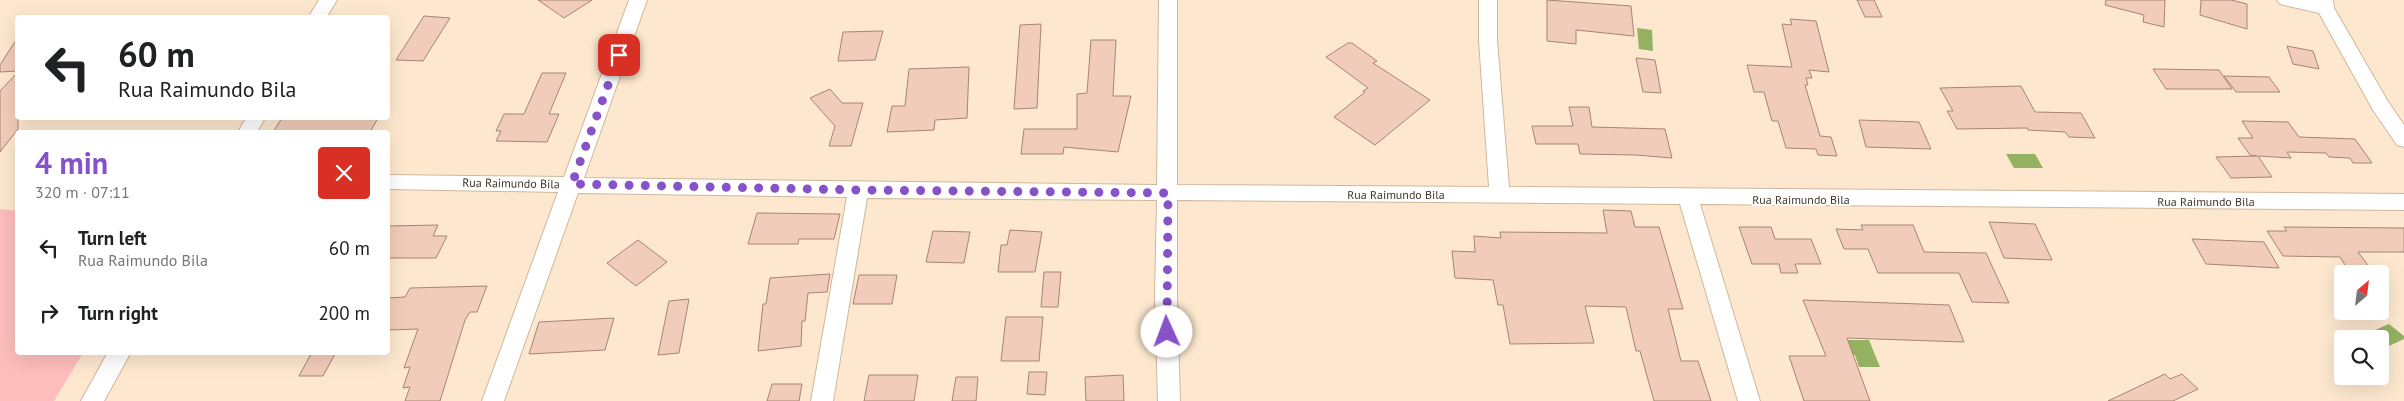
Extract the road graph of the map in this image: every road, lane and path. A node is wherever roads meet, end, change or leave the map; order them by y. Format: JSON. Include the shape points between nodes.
{"nodes":[{"id":1,"x":328,"y":0,"type":"edge"},
{"id":2,"x":638,"y":0,"type":"edge"},
{"id":3,"x":1168,"y":0,"type":"edge"},
{"id":4,"x":1488,"y":0,"type":"edge"},
{"id":5,"x":2286,"y":0,"type":"edge"},
{"id":6,"x":2325,"y":4,"type":"edge"},
{"id":7,"x":319,"y":15,"type":"edge"},
{"id":8,"x":2404,"y":140,"type":"edge"},
{"id":9,"x":390,"y":182,"type":"edge"},
{"id":10,"x":572,"y":184,"type":"junction"},
{"id":11,"x":858,"y":190,"type":"junction"},
{"id":12,"x":1168,"y":193,"type":"junction"},
{"id":13,"x":1500,"y":195,"type":"junction"},
{"id":14,"x":1688,"y":198,"type":"junction"},
{"id":15,"x":2404,"y":202,"type":"edge"},
{"id":16,"x":118,"y":355,"type":"edge"},
{"id":17,"x":92,"y":401,"type":"edge"},
{"id":18,"x":493,"y":401,"type":"edge"},
{"id":19,"x":822,"y":401,"type":"edge"},
{"id":20,"x":1169,"y":401,"type":"edge"},
{"id":21,"x":1749,"y":401,"type":"edge"}],
"edges":[{"from":1,"to":7,"type":"street"},
{"from":2,"to":10,"type":"street"},
{"from":3,"to":12,"type":"street"},
{"from":4,"to":13,"type":"street"},
{"from":5,"to":6,"type":"street"},
{"from":6,"to":8,"type":"street","via":[[2380,106]]},
{"from":9,"to":10,"type":"street","name":"Rua Raimundo Bila"},
{"from":10,"to":11,"type":"street","name":"Rua Raimundo Bila"},
{"from":10,"to":18,"type":"street"},
{"from":11,"to":12,"type":"street","name":"Rua Raimundo Bila"},
{"from":11,"to":19,"type":"street"},
{"from":12,"to":13,"type":"street","name":"Rua Raimundo Bila"},
{"from":12,"to":20,"type":"street"},
{"from":13,"to":14,"type":"street","name":"Rua Raimundo Bila"},
{"from":14,"to":15,"type":"street","name":"Rua Raimundo Bila"},
{"from":14,"to":21,"type":"street"},
{"from":16,"to":17,"type":"street"}]}
